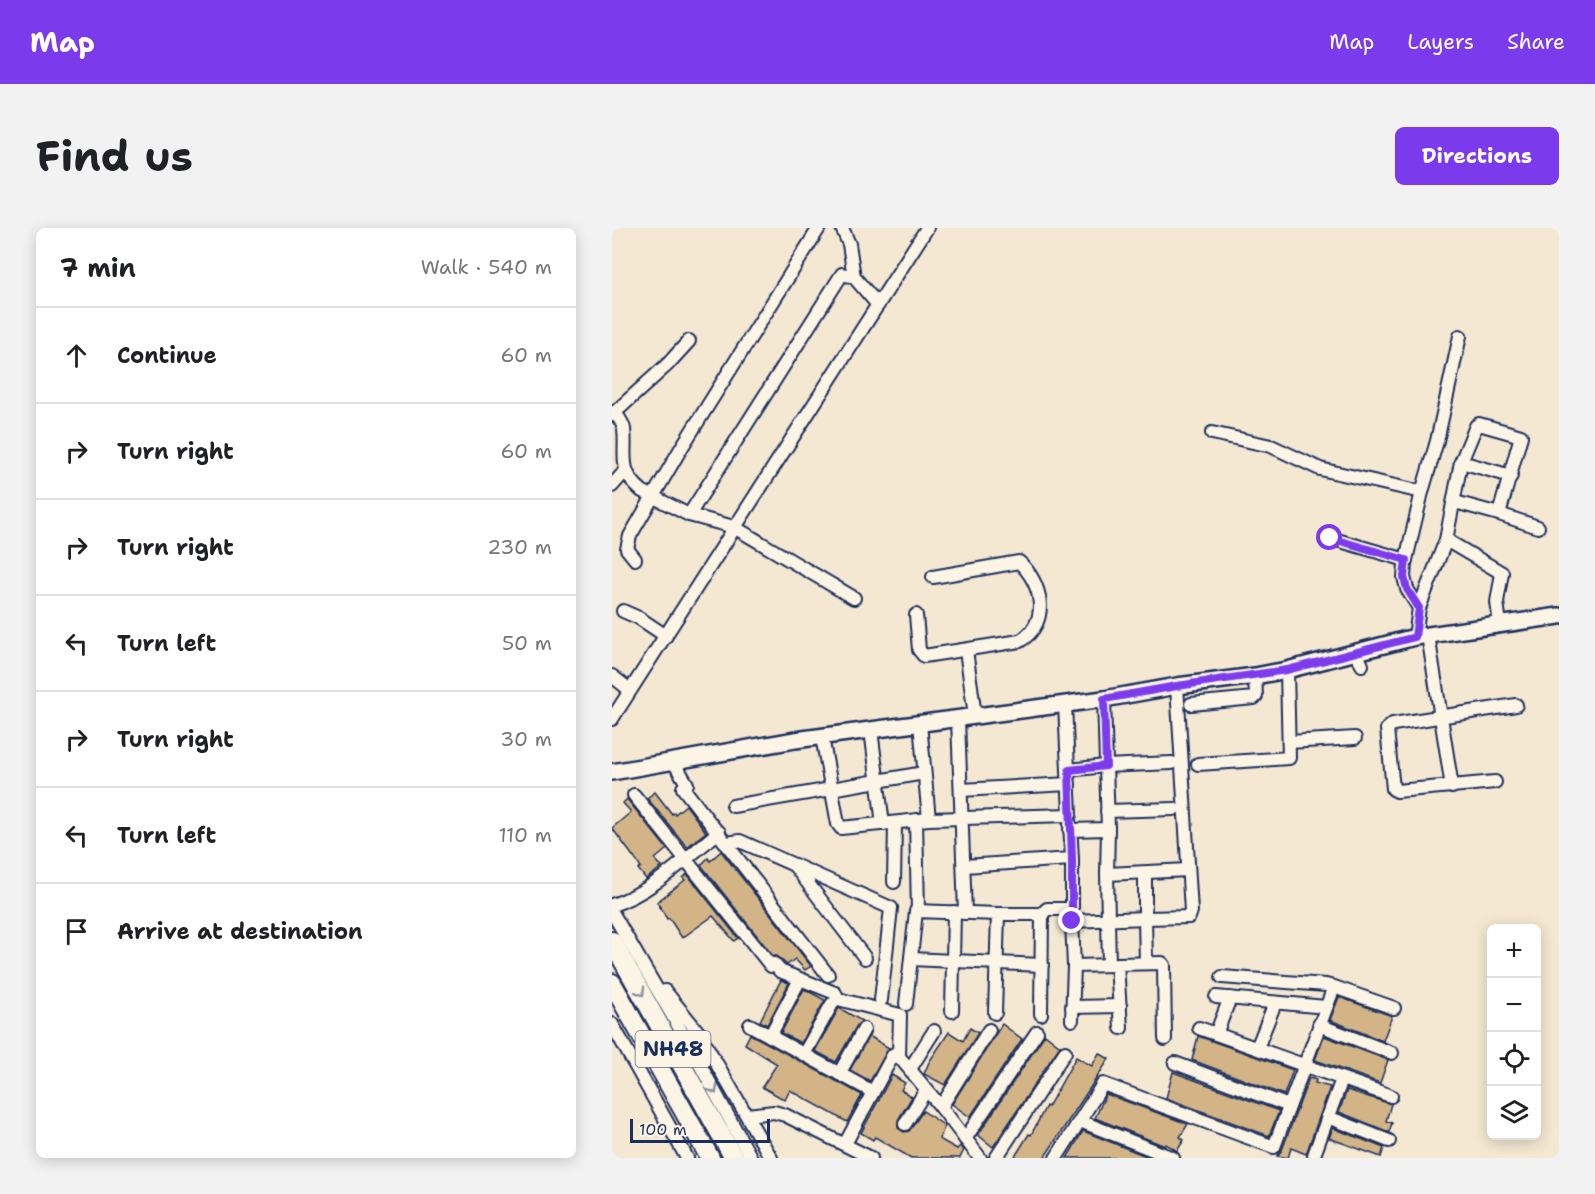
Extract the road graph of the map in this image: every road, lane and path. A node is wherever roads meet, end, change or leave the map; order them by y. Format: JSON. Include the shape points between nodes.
{"nodes":[{"id":1,"x":819,"y":228,"type":"edge"},
{"id":2,"x":842,"y":228,"type":"edge"},
{"id":3,"x":927,"y":228,"type":"edge"},
{"id":4,"x":854,"y":277,"type":"junction"},
{"id":5,"x":878,"y":305,"type":"junction"},
{"id":6,"x":1460,"y":336,"type":"dead end"},
{"id":7,"x":689,"y":341,"type":"dead end"},
{"id":8,"x":614,"y":413,"type":"edge"},
{"id":9,"x":1212,"y":434,"type":"dead end"},
{"id":10,"x":1461,"y":462,"type":"junction"},
{"id":11,"x":626,"y":470,"type":"junction"},
{"id":12,"x":1511,"y":476,"type":"junction"},
{"id":13,"x":612,"y":486,"type":"edge"},
{"id":14,"x":1422,"y":492,"type":"junction"},
{"id":15,"x":653,"y":496,"type":"junction"},
{"id":16,"x":1455,"y":502,"type":"junction"},
{"id":17,"x":1499,"y":514,"type":"junction"},
{"id":18,"x":690,"y":515,"type":"junction"},
{"id":19,"x":734,"y":527,"type":"junction"},
{"id":20,"x":1538,"y":527,"type":"dead end"},
{"id":21,"x":1330,"y":538,"type":"dead end"},
{"id":22,"x":1446,"y":540,"type":"junction"},
{"id":23,"x":634,"y":559,"type":"dead end"},
{"id":24,"x":1406,"y":560,"type":"junction"},
{"id":25,"x":933,"y":577,"type":"dead end"},
{"id":26,"x":854,"y":598,"type":"dead end"},
{"id":27,"x":1419,"y":608,"type":"junction"},
{"id":28,"x":623,"y":611,"type":"dead end"},
{"id":29,"x":916,"y":615,"type":"dead end"},
{"id":30,"x":1559,"y":616,"type":"edge"},
{"id":31,"x":1500,"y":624,"type":"junction"},
{"id":32,"x":666,"y":636,"type":"junction"},
{"id":33,"x":1421,"y":636,"type":"junction"},
{"id":34,"x":966,"y":650,"type":"junction"},
{"id":35,"x":1287,"y":670,"type":"junction"},
{"id":36,"x":612,"y":676,"type":"edge"},
{"id":37,"x":1255,"y":676,"type":"junction"},
{"id":38,"x":1177,"y":686,"type":"junction"},
{"id":39,"x":630,"y":690,"type":"junction"},
{"id":40,"x":1104,"y":699,"type":"junction"},
{"id":41,"x":1065,"y":704,"type":"junction"},
{"id":42,"x":1191,"y":704,"type":"dead end"},
{"id":43,"x":1516,"y":705,"type":"dead end"},
{"id":44,"x":975,"y":716,"type":"junction"},
{"id":45,"x":1441,"y":716,"type":"junction"},
{"id":46,"x":612,"y":719,"type":"edge"},
{"id":47,"x":957,"y":719,"type":"junction"},
{"id":48,"x":920,"y":724,"type":"junction"},
{"id":49,"x":871,"y":730,"type":"junction"},
{"id":50,"x":822,"y":737,"type":"junction"},
{"id":51,"x":1355,"y":738,"type":"dead end"},
{"id":52,"x":1289,"y":742,"type":"junction"},
{"id":53,"x":674,"y":761,"type":"junction"},
{"id":54,"x":1172,"y":763,"type":"dead end"},
{"id":55,"x":1198,"y":764,"type":"dead end"},
{"id":56,"x":1106,"y":766,"type":"junction"},
{"id":57,"x":1069,"y":770,"type":"junction"},
{"id":58,"x":612,"y":772,"type":"edge"},
{"id":59,"x":924,"y":773,"type":"junction"},
{"id":60,"x":877,"y":781,"type":"junction"},
{"id":61,"x":1495,"y":782,"type":"dead end"},
{"id":62,"x":1069,"y":784,"type":"junction"},
{"id":63,"x":1452,"y":787,"type":"junction"},
{"id":64,"x":831,"y":788,"type":"junction"},
{"id":65,"x":961,"y":790,"type":"junction"},
{"id":66,"x":634,"y":795,"type":"dead end"},
{"id":67,"x":733,"y":806,"type":"dead end"},
{"id":68,"x":1174,"y":809,"type":"dead end"},
{"id":69,"x":1107,"y":811,"type":"junction"},
{"id":70,"x":1070,"y":815,"type":"junction"},
{"id":71,"x":961,"y":817,"type":"junction"},
{"id":72,"x":922,"y":820,"type":"junction"},
{"id":73,"x":889,"y":823,"type":"junction"},
{"id":74,"x":1070,"y":830,"type":"junction"},
{"id":75,"x":1108,"y":830,"type":"junction"},
{"id":76,"x":719,"y":832,"type":"junction"},
{"id":77,"x":728,"y":843,"type":"junction"},
{"id":78,"x":686,"y":858,"type":"junction"},
{"id":79,"x":1072,"y":859,"type":"junction"},
{"id":80,"x":793,"y":864,"type":"junction"},
{"id":81,"x":964,"y":866,"type":"junction"},
{"id":82,"x":1188,"y":870,"type":"junction"},
{"id":83,"x":1107,"y":874,"type":"junction"},
{"id":84,"x":1144,"y":874,"type":"junction"},
{"id":85,"x":894,"y":882,"type":"dead end"},
{"id":86,"x":612,"y":905,"type":"edge"},
{"id":87,"x":918,"y":911,"type":"junction"},
{"id":88,"x":612,"y":912,"type":"edge"},
{"id":89,"x":959,"y":912,"type":"junction"},
{"id":90,"x":998,"y":914,"type":"junction"},
{"id":91,"x":1042,"y":914,"type":"junction"},
{"id":92,"x":1072,"y":915,"type":"junction"},
{"id":93,"x":1145,"y":918,"type":"junction"},
{"id":94,"x":1109,"y":920,"type":"junction"},
{"id":95,"x":612,"y":941,"type":"edge"},
{"id":96,"x":865,"y":958,"type":"dead end"},
{"id":97,"x":911,"y":959,"type":"junction"},
{"id":98,"x":953,"y":961,"type":"junction"},
{"id":99,"x":642,"y":962,"type":"junction"},
{"id":100,"x":996,"y":963,"type":"junction"},
{"id":101,"x":1146,"y":963,"type":"junction"},
{"id":102,"x":1042,"y":965,"type":"junction"},
{"id":103,"x":1113,"y":965,"type":"junction"},
{"id":104,"x":1074,"y":966,"type":"junction"},
{"id":105,"x":828,"y":975,"type":"dead end"},
{"id":106,"x":1222,"y":977,"type":"dead end"},
{"id":107,"x":612,"y":983,"type":"edge"},
{"id":108,"x":797,"y":985,"type":"dead end"},
{"id":109,"x":1334,"y":987,"type":"junction"},
{"id":110,"x":1216,"y":997,"type":"dead end"},
{"id":111,"x":1230,"y":998,"type":"junction"},
{"id":112,"x":881,"y":1000,"type":"dead end"},
{"id":113,"x":1275,"y":1003,"type":"junction"},
{"id":114,"x":832,"y":1004,"type":"dead end"},
{"id":115,"x":906,"y":1004,"type":"dead end"},
{"id":116,"x":1120,"y":1006,"type":"junction"},
{"id":117,"x":1072,"y":1007,"type":"junction"},
{"id":118,"x":1326,"y":1007,"type":"junction"},
{"id":119,"x":1394,"y":1008,"type":"dead end"},
{"id":120,"x":952,"y":1011,"type":"dead end"},
{"id":121,"x":995,"y":1014,"type":"dead end"},
{"id":122,"x":1041,"y":1014,"type":"dead end"},
{"id":123,"x":1072,"y":1020,"type":"dead end"},
{"id":124,"x":612,"y":1023,"type":"edge"},
{"id":125,"x":750,"y":1025,"type":"dead end"},
{"id":126,"x":1319,"y":1025,"type":"junction"},
{"id":127,"x":1121,"y":1028,"type":"dead end"},
{"id":128,"x":1199,"y":1028,"type":"dead end"},
{"id":129,"x":864,"y":1029,"type":"dead end"},
{"id":130,"x":989,"y":1030,"type":"dead end"},
{"id":131,"x":934,"y":1031,"type":"dead end"},
{"id":132,"x":1038,"y":1032,"type":"dead end"},
{"id":133,"x":1216,"y":1034,"type":"junction"},
{"id":134,"x":770,"y":1036,"type":"junction"},
{"id":135,"x":1165,"y":1039,"type":"dead end"},
{"id":136,"x":1257,"y":1048,"type":"junction"},
{"id":137,"x":1065,"y":1052,"type":"dead end"},
{"id":138,"x":1392,"y":1053,"type":"dead end"},
{"id":139,"x":804,"y":1054,"type":"junction"},
{"id":140,"x":899,"y":1055,"type":"junction"},
{"id":141,"x":1175,"y":1063,"type":"dead end"},
{"id":142,"x":1304,"y":1064,"type":"junction"},
{"id":143,"x":910,"y":1069,"type":"junction"},
{"id":144,"x":839,"y":1074,"type":"junction"},
{"id":145,"x":1342,"y":1078,"type":"junction"},
{"id":146,"x":926,"y":1090,"type":"junction"},
{"id":147,"x":873,"y":1092,"type":"junction"},
{"id":148,"x":1391,"y":1096,"type":"dead end"},
{"id":149,"x":1289,"y":1106,"type":"junction"},
{"id":150,"x":941,"y":1107,"type":"junction"},
{"id":151,"x":747,"y":1115,"type":"junction"},
{"id":152,"x":1328,"y":1117,"type":"junction"},
{"id":153,"x":1080,"y":1121,"type":"junction"},
{"id":154,"x":905,"y":1124,"type":"dead end"},
{"id":155,"x":965,"y":1139,"type":"junction"},
{"id":156,"x":1389,"y":1141,"type":"dead end"},
{"id":157,"x":845,"y":1144,"type":"junction"},
{"id":158,"x":1272,"y":1153,"type":"edge"},
{"id":159,"x":1314,"y":1155,"type":"dead end"},
{"id":160,"x":687,"y":1158,"type":"edge"},
{"id":161,"x":710,"y":1158,"type":"edge"},
{"id":162,"x":734,"y":1158,"type":"edge"},
{"id":163,"x":751,"y":1158,"type":"edge"},
{"id":164,"x":771,"y":1158,"type":"edge"},
{"id":165,"x":872,"y":1158,"type":"edge"},
{"id":166,"x":980,"y":1158,"type":"edge"},
{"id":167,"x":996,"y":1158,"type":"edge"},
{"id":168,"x":1056,"y":1158,"type":"edge"},
{"id":169,"x":1173,"y":1158,"type":"edge"}],
"edges":[{"from":1,"to":15,"type":"street"},
{"from":2,"to":4,"type":"street"},
{"from":3,"to":5,"type":"street"},
{"from":4,"to":5,"type":"street"},
{"from":4,"to":18,"type":"street","via":[[842,274]]},
{"from":5,"to":19,"type":"street"},
{"from":6,"to":14,"type":"street"},
{"from":7,"to":8,"type":"street"},
{"from":8,"to":11,"type":"street","via":[[624,429]]},
{"from":9,"to":14,"type":"street","via":[[1271,446],[1320,469]]},
{"from":10,"to":12,"type":"street"},
{"from":10,"to":12,"type":"street","via":[[1479,424],[1521,436]]},
{"from":10,"to":16,"type":"street"},
{"from":11,"to":13,"type":"street"},
{"from":11,"to":15,"type":"street","via":[[642,492]]},
{"from":12,"to":17,"type":"street"},
{"from":14,"to":24,"type":"street"},
{"from":15,"to":18,"type":"street"},
{"from":15,"to":23,"type":"street","via":[[628,542],[627,549]]},
{"from":16,"to":17,"type":"street"},
{"from":16,"to":22,"type":"street"},
{"from":17,"to":20,"type":"street"},
{"from":18,"to":19,"type":"street"},
{"from":19,"to":26,"type":"street"},
{"from":19,"to":32,"type":"street"},
{"from":21,"to":24,"type":"street"},
{"from":22,"to":27,"type":"street"},
{"from":22,"to":31,"type":"street","via":[[1503,573],[1497,602]]},
{"from":24,"to":27,"type":"street","via":[[1407,589]]},
{"from":25,"to":34,"type":"street","via":[[1016,562],[1038,590],[1041,609],[1028,636],[1020,641]]},
{"from":27,"to":33,"type":"street"},
{"from":28,"to":32,"type":"street"},
{"from":29,"to":34,"type":"street","via":[[921,654]]},
{"from":30,"to":31,"type":"main road"},
{"from":31,"to":33,"type":"main road"},
{"from":32,"to":39,"type":"street"},
{"from":33,"to":35,"type":"main road","via":[[1359,658]]},
{"from":33,"to":45,"type":"street"},
{"from":34,"to":44,"type":"street"},
{"from":35,"to":37,"type":"main road"},
{"from":35,"to":52,"type":"street"},
{"from":36,"to":39,"type":"street"},
{"from":37,"to":38,"type":"main road"},
{"from":37,"to":42,"type":"street","via":[[1254,698]]},
{"from":38,"to":40,"type":"main road"},
{"from":38,"to":82,"type":"street"},
{"from":39,"to":46,"type":"street"},
{"from":40,"to":41,"type":"main road"},
{"from":40,"to":56,"type":"street"},
{"from":41,"to":44,"type":"main road"},
{"from":41,"to":57,"type":"street"},
{"from":43,"to":45,"type":"street"},
{"from":44,"to":47,"type":"main road"},
{"from":45,"to":63,"type":"street"},
{"from":45,"to":63,"type":"street","via":[[1389,725],[1386,733],[1393,789],[1402,792]]},
{"from":47,"to":48,"type":"main road"},
{"from":47,"to":65,"type":"street"},
{"from":48,"to":49,"type":"main road"},
{"from":48,"to":59,"type":"street"},
{"from":49,"to":50,"type":"main road"},
{"from":49,"to":60,"type":"street"},
{"from":50,"to":53,"type":"main road"},
{"from":50,"to":64,"type":"street"},
{"from":51,"to":52,"type":"street"},
{"from":52,"to":55,"type":"street","via":[[1288,759]]},
{"from":53,"to":58,"type":"main road"},
{"from":53,"to":76,"type":"street","via":[[685,786]]},
{"from":54,"to":56,"type":"street"},
{"from":56,"to":57,"type":"street"},
{"from":56,"to":69,"type":"street"},
{"from":57,"to":62,"type":"street"},
{"from":59,"to":60,"type":"street"},
{"from":59,"to":72,"type":"street"},
{"from":60,"to":64,"type":"street"},
{"from":60,"to":73,"type":"street"},
{"from":61,"to":63,"type":"street"},
{"from":62,"to":65,"type":"street"},
{"from":62,"to":70,"type":"street"},
{"from":64,"to":67,"type":"street"},
{"from":64,"to":73,"type":"street","via":[[839,827]]},
{"from":65,"to":71,"type":"street"},
{"from":66,"to":78,"type":"street"},
{"from":68,"to":69,"type":"street"},
{"from":69,"to":75,"type":"street"},
{"from":70,"to":71,"type":"street"},
{"from":70,"to":74,"type":"street"},
{"from":71,"to":72,"type":"street"},
{"from":71,"to":81,"type":"street"},
{"from":72,"to":73,"type":"street"},
{"from":72,"to":87,"type":"street"},
{"from":73,"to":85,"type":"street"},
{"from":74,"to":75,"type":"street"},
{"from":74,"to":79,"type":"street"},
{"from":75,"to":83,"type":"street"},
{"from":76,"to":77,"type":"street"},
{"from":76,"to":78,"type":"street"},
{"from":77,"to":80,"type":"street","via":[[740,841]]},
{"from":77,"to":105,"type":"street"},
{"from":78,"to":86,"type":"street","via":[[644,890]]},
{"from":78,"to":140,"type":"street","via":[[780,971],[835,993],[838,999],[900,1016]]},
{"from":79,"to":81,"type":"street"},
{"from":79,"to":92,"type":"street"},
{"from":80,"to":96,"type":"street"},
{"from":80,"to":112,"type":"street","via":[[891,908]]},
{"from":81,"to":89,"type":"street"},
{"from":82,"to":84,"type":"street"},
{"from":82,"to":93,"type":"street","via":[[1189,917]]},
{"from":83,"to":84,"type":"street"},
{"from":83,"to":94,"type":"street"},
{"from":84,"to":93,"type":"street"},
{"from":87,"to":89,"type":"street"},
{"from":87,"to":97,"type":"street"},
{"from":88,"to":99,"type":"street"},
{"from":89,"to":90,"type":"street"},
{"from":89,"to":98,"type":"street"},
{"from":90,"to":91,"type":"street"},
{"from":90,"to":100,"type":"street"},
{"from":91,"to":92,"type":"street","via":[[1047,909]]},
{"from":91,"to":102,"type":"street"},
{"from":92,"to":94,"type":"street"},
{"from":92,"to":104,"type":"street"},
{"from":93,"to":94,"type":"street"},
{"from":93,"to":101,"type":"street"},
{"from":94,"to":103,"type":"street"},
{"from":95,"to":162,"type":"highway","number":"NH48","one_way":true},
{"from":97,"to":98,"type":"street"},
{"from":97,"to":115,"type":"street"},
{"from":98,"to":100,"type":"street"},
{"from":98,"to":120,"type":"street"},
{"from":99,"to":151,"type":"street","via":[[699,1033]]},
{"from":99,"to":163,"type":"street","one_way":true},
{"from":100,"to":102,"type":"street"},
{"from":100,"to":121,"type":"street"},
{"from":101,"to":103,"type":"street"},
{"from":101,"to":135,"type":"street","via":[[1164,965]]},
{"from":102,"to":122,"type":"street"},
{"from":103,"to":104,"type":"street"},
{"from":103,"to":116,"type":"street"},
{"from":104,"to":117,"type":"street"},
{"from":106,"to":109,"type":"street"},
{"from":107,"to":161,"type":"highway","number":"NH48"},
{"from":108,"to":134,"type":"street"},
{"from":109,"to":118,"type":"street"},
{"from":109,"to":119,"type":"street"},
{"from":110,"to":111,"type":"street"},
{"from":111,"to":113,"type":"street"},
{"from":111,"to":133,"type":"street"},
{"from":113,"to":118,"type":"street"},
{"from":113,"to":136,"type":"street"},
{"from":114,"to":139,"type":"street"},
{"from":116,"to":117,"type":"street"},
{"from":116,"to":127,"type":"street"},
{"from":117,"to":123,"type":"street"},
{"from":118,"to":126,"type":"street"},
{"from":124,"to":160,"type":"street"},
{"from":125,"to":134,"type":"street"},
{"from":126,"to":138,"type":"street"},
{"from":126,"to":142,"type":"street"},
{"from":128,"to":133,"type":"street"},
{"from":129,"to":144,"type":"street"},
{"from":130,"to":150,"type":"street"},
{"from":131,"to":143,"type":"street"},
{"from":132,"to":155,"type":"street"},
{"from":133,"to":136,"type":"street"},
{"from":134,"to":139,"type":"street"},
{"from":136,"to":142,"type":"street"},
{"from":137,"to":167,"type":"street"},
{"from":139,"to":144,"type":"street"},
{"from":140,"to":143,"type":"street"},
{"from":140,"to":147,"type":"street","via":[[893,1054]]},
{"from":141,"to":149,"type":"street"},
{"from":142,"to":145,"type":"street"},
{"from":142,"to":149,"type":"street"},
{"from":143,"to":146,"type":"street"},
{"from":144,"to":147,"type":"street"},
{"from":145,"to":148,"type":"street"},
{"from":145,"to":152,"type":"street"},
{"from":146,"to":150,"type":"street"},
{"from":146,"to":154,"type":"street"},
{"from":147,"to":157,"type":"street"},
{"from":149,"to":158,"type":"street"},
{"from":150,"to":155,"type":"street"},
{"from":151,"to":157,"type":"street","via":[[785,1115]]},
{"from":151,"to":164,"type":"street"},
{"from":152,"to":156,"type":"street"},
{"from":152,"to":159,"type":"street"},
{"from":153,"to":158,"type":"street","via":[[1104,1084]]},
{"from":153,"to":168,"type":"street"},
{"from":153,"to":169,"type":"street"},
{"from":155,"to":166,"type":"street"},
{"from":157,"to":165,"type":"street"}]}
